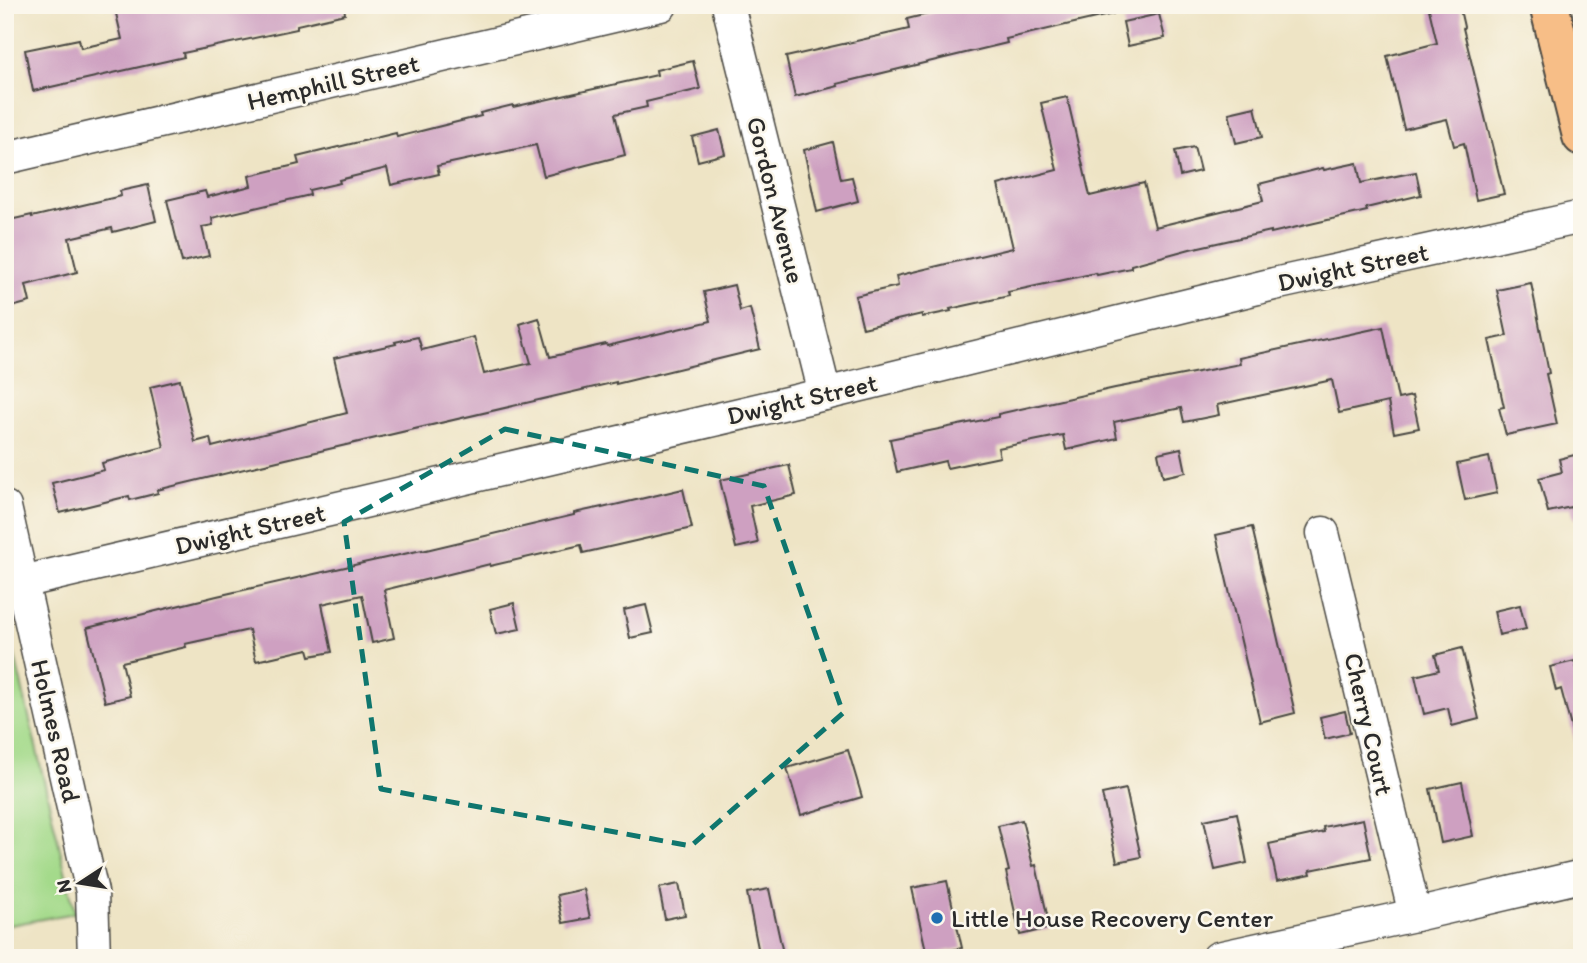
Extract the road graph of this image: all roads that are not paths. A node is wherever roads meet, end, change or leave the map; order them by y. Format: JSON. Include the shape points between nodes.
{"nodes":[{"id":1,"x":661,"y":5,"type":"edge"},
{"id":2,"x":728,"y":5,"type":"edge"},
{"id":3,"x":1549,"y":5,"type":"edge"},
{"id":4,"x":1582,"y":136,"type":"edge"},
{"id":5,"x":5,"y":158,"type":"edge"},
{"id":6,"x":1582,"y":217,"type":"edge"},
{"id":7,"x":825,"y":394,"type":"junction"},
{"id":8,"x":8,"y":526,"type":"edge"},
{"id":9,"x":1323,"y":533,"type":"dead end"},
{"id":10,"x":22,"y":582,"type":"junction"},
{"id":11,"x":1582,"y":876,"type":"edge"},
{"id":12,"x":1415,"y":915,"type":"junction"},
{"id":13,"x":94,"y":958,"type":"edge"},
{"id":14,"x":1218,"y":958,"type":"edge"}],
"edges":[{"from":1,"to":5,"type":"street","name":"Hemphill Street"},
{"from":2,"to":7,"type":"street","name":"Gordon Avenue"},
{"from":3,"to":4,"type":"main road"},
{"from":6,"to":7,"type":"street","name":"Dwight Street","via":[[1274,284]]},
{"from":7,"to":10,"type":"street","name":"Dwight Street"},
{"from":8,"to":10,"type":"street","name":"Holmes Road"},
{"from":9,"to":12,"type":"street","name":"Cherry Court"},
{"from":10,"to":13,"type":"street","name":"Holmes Road","via":[[92,892]]},
{"from":11,"to":12,"type":"street"},
{"from":12,"to":14,"type":"street"}]}
